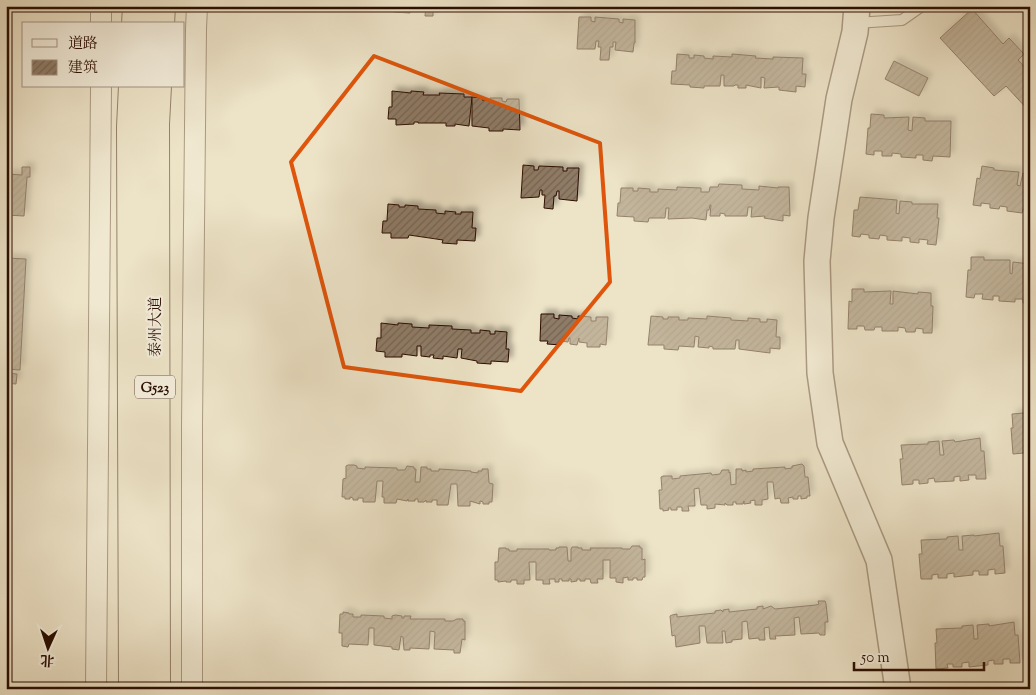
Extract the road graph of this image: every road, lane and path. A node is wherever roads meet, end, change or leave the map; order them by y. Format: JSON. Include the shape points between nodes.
{"nodes":[{"id":1,"x":101,"y":6,"type":"edge"},
{"id":2,"x":137,"y":6,"type":"edge"},
{"id":3,"x":161,"y":6,"type":"edge"},
{"id":4,"x":197,"y":6,"type":"edge"},
{"id":5,"x":922,"y":6,"type":"edge"},
{"id":6,"x":856,"y":14,"type":"edge"},
{"id":7,"x":101,"y":22,"type":"edge"},
{"id":8,"x":136,"y":22,"type":"edge"},
{"id":9,"x":160,"y":22,"type":"edge"},
{"id":10,"x":101,"y":88,"type":"edge"},
{"id":11,"x":133,"y":88,"type":"edge"},
{"id":12,"x":157,"y":88,"type":"edge"},
{"id":13,"x":96,"y":689,"type":"edge"},
{"id":14,"x":133,"y":689,"type":"edge"},
{"id":15,"x":156,"y":689,"type":"edge"},
{"id":16,"x":192,"y":689,"type":"edge"},
{"id":17,"x":898,"y":689,"type":"edge"}],
"edges":[{"from":1,"to":7,"type":"street"},
{"from":2,"to":8,"type":"highway"},
{"from":3,"to":9,"type":"highway"},
{"from":4,"to":16,"type":"street"},
{"from":5,"to":6,"type":"lane","via":[[902,20]]},
{"from":6,"to":17,"type":"street","via":[[821,218],[817,260],[820,373],[830,443],[879,560]]},
{"from":10,"to":13,"type":"street"},
{"from":11,"to":14,"type":"highway","name":"泰州大道","number":"G523"},
{"from":12,"to":15,"type":"highway","name":"泰州大道","number":"G523"}]}
